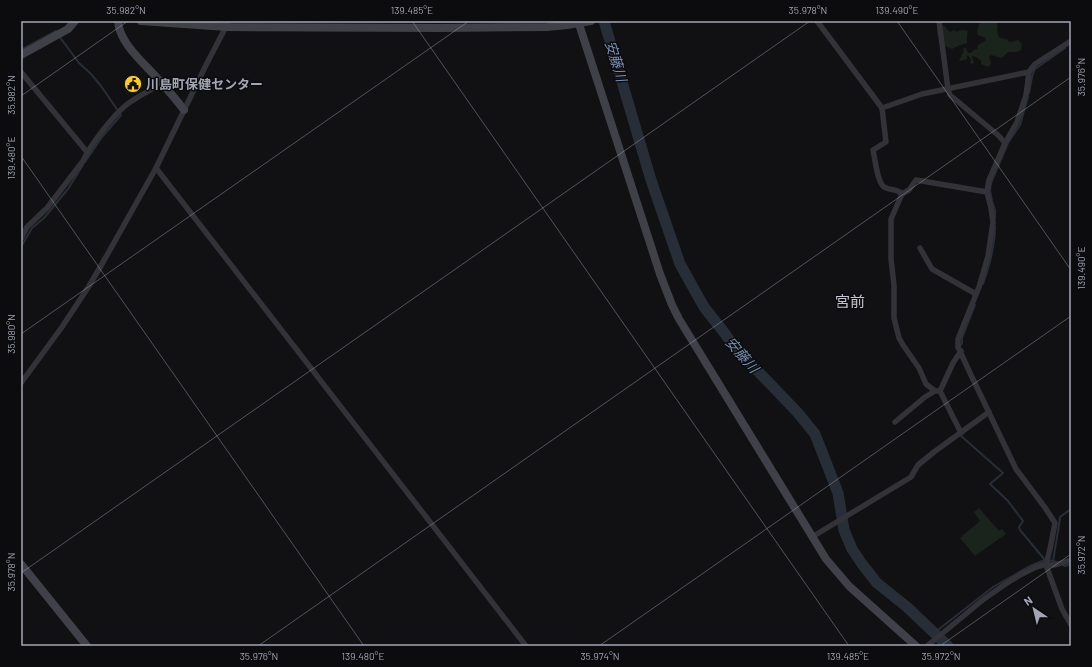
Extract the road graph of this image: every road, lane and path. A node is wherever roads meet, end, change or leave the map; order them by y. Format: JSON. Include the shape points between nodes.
{"nodes":[{"id":1,"x":75,"y":21,"type":"edge"},
{"id":2,"x":118,"y":21,"type":"edge"},
{"id":3,"x":141,"y":21,"type":"edge"},
{"id":4,"x":590,"y":21,"type":"edge"},
{"id":5,"x":817,"y":21,"type":"edge"},
{"id":6,"x":939,"y":21,"type":"edge"},
{"id":7,"x":579,"y":22,"type":"edge"},
{"id":8,"x":228,"y":24,"type":"edge"},
{"id":9,"x":1071,"y":41,"type":"edge"},
{"id":10,"x":21,"y":54,"type":"edge"},
{"id":11,"x":21,"y":72,"type":"edge"},
{"id":12,"x":1029,"y":72,"type":"junction"},
{"id":13,"x":162,"y":84,"type":"junction"},
{"id":14,"x":948,"y":89,"type":"junction"},
{"id":15,"x":882,"y":108,"type":"junction"},
{"id":16,"x":184,"y":110,"type":"junction"},
{"id":17,"x":1005,"y":143,"type":"junction"},
{"id":18,"x":87,"y":152,"type":"junction"},
{"id":19,"x":156,"y":168,"type":"junction"},
{"id":20,"x":987,"y":192,"type":"junction"},
{"id":21,"x":902,"y":194,"type":"junction"},
{"id":22,"x":21,"y":239,"type":"edge"},
{"id":23,"x":920,"y":248,"type":"dead end"},
{"id":24,"x":976,"y":294,"type":"junction"},
{"id":25,"x":961,"y":351,"type":"junction"},
{"id":26,"x":21,"y":383,"type":"edge"},
{"id":27,"x":938,"y":391,"type":"junction"},
{"id":28,"x":989,"y":412,"type":"junction"},
{"id":29,"x":895,"y":422,"type":"dead end"},
{"id":30,"x":961,"y":433,"type":"junction"},
{"id":31,"x":812,"y":537,"type":"junction"},
{"id":32,"x":1071,"y":560,"type":"edge"},
{"id":33,"x":21,"y":564,"type":"edge"},
{"id":34,"x":1046,"y":565,"type":"junction"},
{"id":35,"x":1071,"y":625,"type":"edge"},
{"id":36,"x":928,"y":645,"type":"edge"},
{"id":37,"x":87,"y":646,"type":"edge"},
{"id":38,"x":526,"y":646,"type":"edge"},
{"id":39,"x":916,"y":646,"type":"edge"}],
"edges":[{"from":1,"to":10,"type":"street","via":[[68,29]]},
{"from":2,"to":13,"type":"street","via":[[124,41]]},
{"from":3,"to":8,"type":"street"},
{"from":4,"to":7,"type":"street"},
{"from":5,"to":15,"type":"street"},
{"from":6,"to":14,"type":"street"},
{"from":7,"to":8,"type":"street","via":[[547,27],[480,28]]},
{"from":7,"to":31,"type":"street","via":[[672,305]]},
{"from":8,"to":16,"type":"street"},
{"from":9,"to":12,"type":"street","via":[[1035,64]]},
{"from":11,"to":18,"type":"street"},
{"from":12,"to":14,"type":"street"},
{"from":12,"to":17,"type":"street","via":[[1021,111]]},
{"from":13,"to":16,"type":"street"},
{"from":13,"to":18,"type":"street","via":[[124,107]]},
{"from":14,"to":15,"type":"street","via":[[922,94]]},
{"from":14,"to":17,"type":"street","via":[[950,95]]},
{"from":15,"to":21,"type":"street","via":[[886,142],[873,150],[879,179],[884,187]]},
{"from":16,"to":19,"type":"street"},
{"from":17,"to":20,"type":"street","via":[[989,180]]},
{"from":18,"to":22,"type":"street","via":[[52,202],[27,227]]},
{"from":19,"to":26,"type":"street","via":[[89,286]]},
{"from":19,"to":38,"type":"street"},
{"from":20,"to":21,"type":"street","via":[[916,180],[909,190]]},
{"from":20,"to":24,"type":"street","via":[[993,222],[988,256]]},
{"from":21,"to":27,"type":"street","via":[[891,219],[894,318],[899,338],[920,368],[926,384]]},
{"from":23,"to":24,"type":"street","via":[[932,269]]},
{"from":24,"to":25,"type":"street","via":[[958,339]]},
{"from":25,"to":27,"type":"street"},
{"from":25,"to":28,"type":"street"},
{"from":27,"to":29,"type":"street","via":[[925,397]]},
{"from":27,"to":30,"type":"street"},
{"from":28,"to":30,"type":"street"},
{"from":28,"to":34,"type":"street","via":[[1016,469],[1055,523]]},
{"from":30,"to":31,"type":"street","via":[[918,465],[911,478]]},
{"from":31,"to":39,"type":"street","via":[[826,559],[849,586]]},
{"from":32,"to":34,"type":"street","via":[[1055,566]]},
{"from":33,"to":37,"type":"street"},
{"from":34,"to":35,"type":"street","via":[[1062,609]]},
{"from":34,"to":36,"type":"street","via":[[1036,567],[1004,585]]}]}
